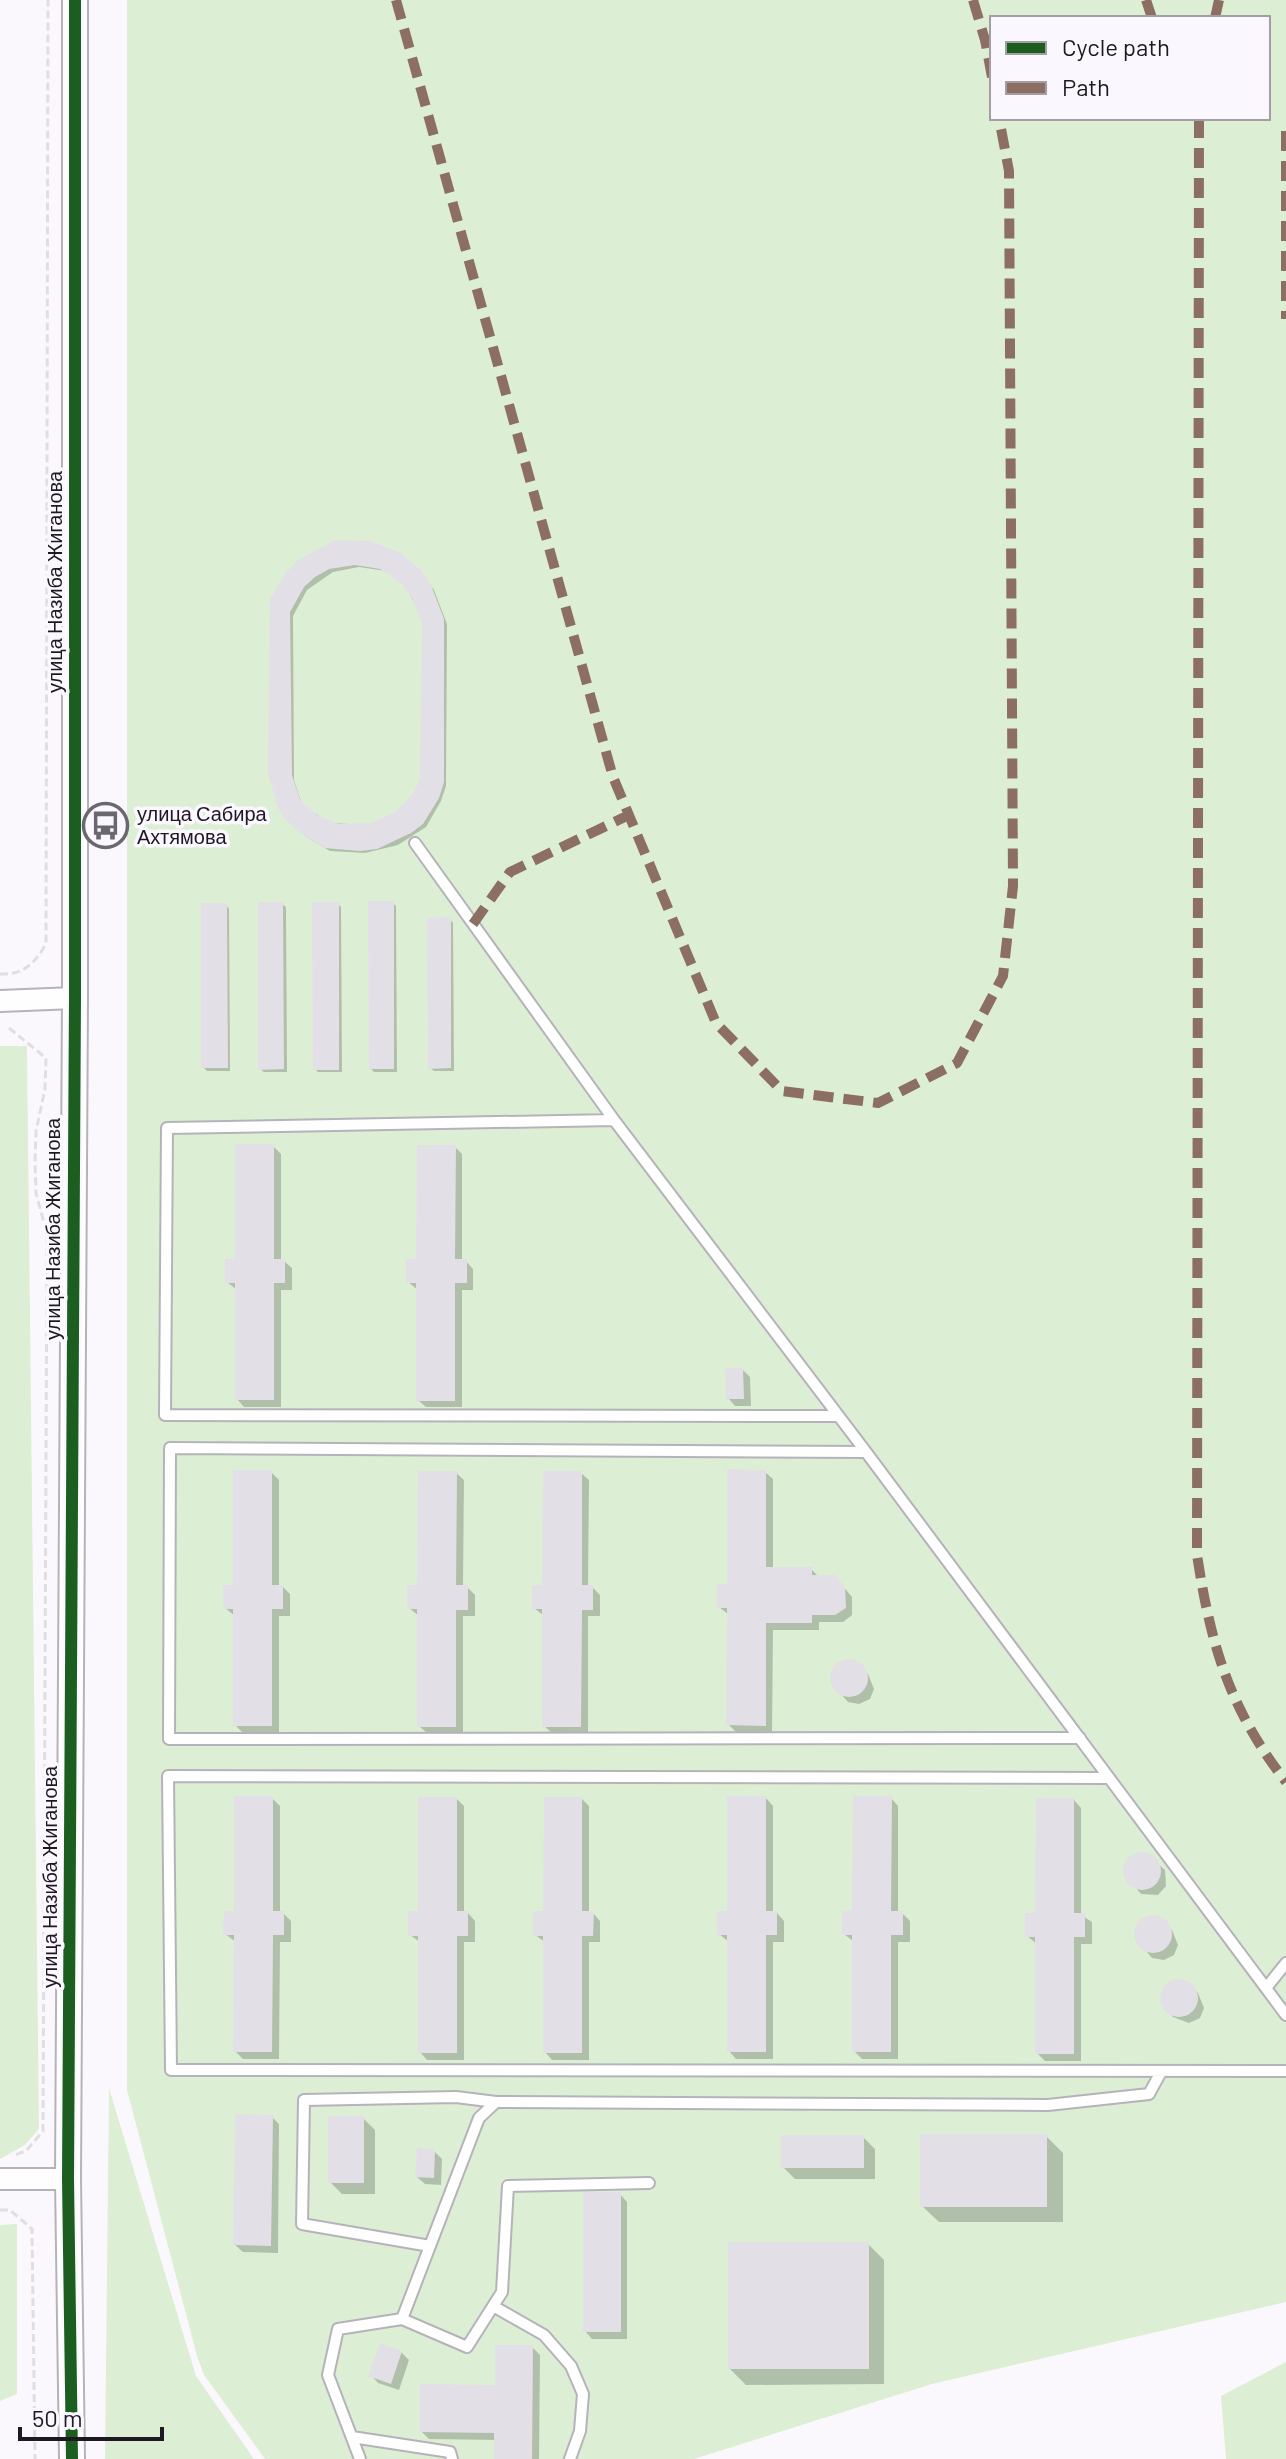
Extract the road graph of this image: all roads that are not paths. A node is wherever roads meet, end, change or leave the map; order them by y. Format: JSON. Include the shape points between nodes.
{"nodes":[{"id":1,"x":75,"y":0,"type":"edge"},
{"id":2,"x":415,"y":843,"type":"dead end"},
{"id":3,"x":75,"y":998,"type":"junction"},
{"id":4,"x":0,"y":1001,"type":"edge"},
{"id":5,"x":614,"y":1120,"type":"junction"},
{"id":6,"x":836,"y":1416,"type":"junction"},
{"id":7,"x":866,"y":1452,"type":"junction"},
{"id":8,"x":1080,"y":1738,"type":"junction"},
{"id":9,"x":1107,"y":1778,"type":"junction"},
{"id":10,"x":1286,"y":1963,"type":"edge"},
{"id":11,"x":1266,"y":1988,"type":"junction"},
{"id":12,"x":1286,"y":2015,"type":"edge"},
{"id":13,"x":1286,"y":2071,"type":"edge"},
{"id":14,"x":1161,"y":2072,"type":"junction"},
{"id":15,"x":496,"y":2102,"type":"junction"},
{"id":16,"x":0,"y":2179,"type":"edge"},
{"id":17,"x":68,"y":2179,"type":"junction"},
{"id":18,"x":649,"y":2183,"type":"dead end"},
{"id":19,"x":430,"y":2246,"type":"junction"},
{"id":20,"x":493,"y":2306,"type":"junction"},
{"id":21,"x":402,"y":2319,"type":"junction"},
{"id":22,"x":352,"y":2437,"type":"junction"},
{"id":23,"x":72,"y":2459,"type":"edge"},
{"id":24,"x":360,"y":2459,"type":"edge"},
{"id":25,"x":452,"y":2459,"type":"edge"},
{"id":26,"x":570,"y":2459,"type":"edge"}],
"edges":[{"from":1,"to":3,"type":"street","name":"улица Назиба Жиганова"},
{"from":2,"to":5,"type":"lane"},
{"from":3,"to":4,"type":"street"},
{"from":3,"to":17,"type":"street","name":"улица Назиба Жиганова"},
{"from":5,"to":6,"type":"lane"},
{"from":5,"to":6,"type":"lane","via":[[167,1128],[165,1415]]},
{"from":6,"to":7,"type":"lane"},
{"from":7,"to":8,"type":"lane"},
{"from":7,"to":8,"type":"lane","via":[[170,1448],[169,1739]]},
{"from":8,"to":9,"type":"lane"},
{"from":9,"to":11,"type":"lane"},
{"from":9,"to":14,"type":"lane","via":[[168,1776],[171,2070]]},
{"from":10,"to":11,"type":"lane"},
{"from":11,"to":12,"type":"lane"},
{"from":13,"to":14,"type":"lane"},
{"from":14,"to":15,"type":"lane","via":[[1149,2094],[1048,2105]]},
{"from":15,"to":19,"type":"lane","via":[[479,2118]]},
{"from":15,"to":19,"type":"lane","via":[[456,2097],[304,2100],[302,2224]]},
{"from":16,"to":17,"type":"street"},
{"from":17,"to":23,"type":"street","name":"улица Назиба Жиганова"},
{"from":18,"to":20,"type":"lane","via":[[508,2186],[502,2292]]},
{"from":19,"to":21,"type":"lane"},
{"from":20,"to":21,"type":"lane","via":[[467,2347]]},
{"from":20,"to":26,"type":"lane","via":[[544,2335],[571,2366],[583,2394],[580,2431]]},
{"from":21,"to":22,"type":"lane","via":[[338,2329],[328,2375]]},
{"from":22,"to":24,"type":"lane"},
{"from":22,"to":25,"type":"lane","via":[[450,2452]]}]}
